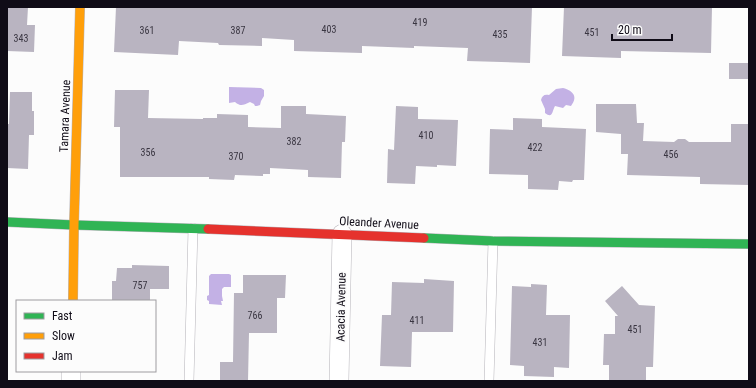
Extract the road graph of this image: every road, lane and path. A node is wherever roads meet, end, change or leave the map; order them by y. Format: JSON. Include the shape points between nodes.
{"nodes":[{"id":1,"x":80,"y":7,"type":"edge"},
{"id":2,"x":7,"y":222,"type":"edge"},
{"id":3,"x":74,"y":225,"type":"junction"},
{"id":4,"x":193,"y":228,"type":"junction"},
{"id":5,"x":342,"y":234,"type":"junction"},
{"id":6,"x":492,"y":241,"type":"junction"},
{"id":7,"x":749,"y":244,"type":"edge"},
{"id":8,"x":73,"y":300,"type":"edge"},
{"id":9,"x":189,"y":381,"type":"edge"},
{"id":10,"x":339,"y":381,"type":"edge"},
{"id":11,"x":489,"y":381,"type":"edge"}],
"edges":[{"from":1,"to":3,"type":"street","name":"Tamara Avenue"},
{"from":2,"to":3,"type":"street","name":"Oleander Avenue"},
{"from":3,"to":4,"type":"street","name":"Oleander Avenue"},
{"from":3,"to":8,"type":"street","name":"Tamara Avenue"},
{"from":4,"to":5,"type":"street","name":"Oleander Avenue"},
{"from":4,"to":9,"type":"lane"},
{"from":5,"to":6,"type":"street","name":"Oleander Avenue"},
{"from":5,"to":10,"type":"street","name":"Acacia Avenue"},
{"from":6,"to":7,"type":"street","name":"Oleander Avenue"},
{"from":6,"to":11,"type":"lane"}]}
